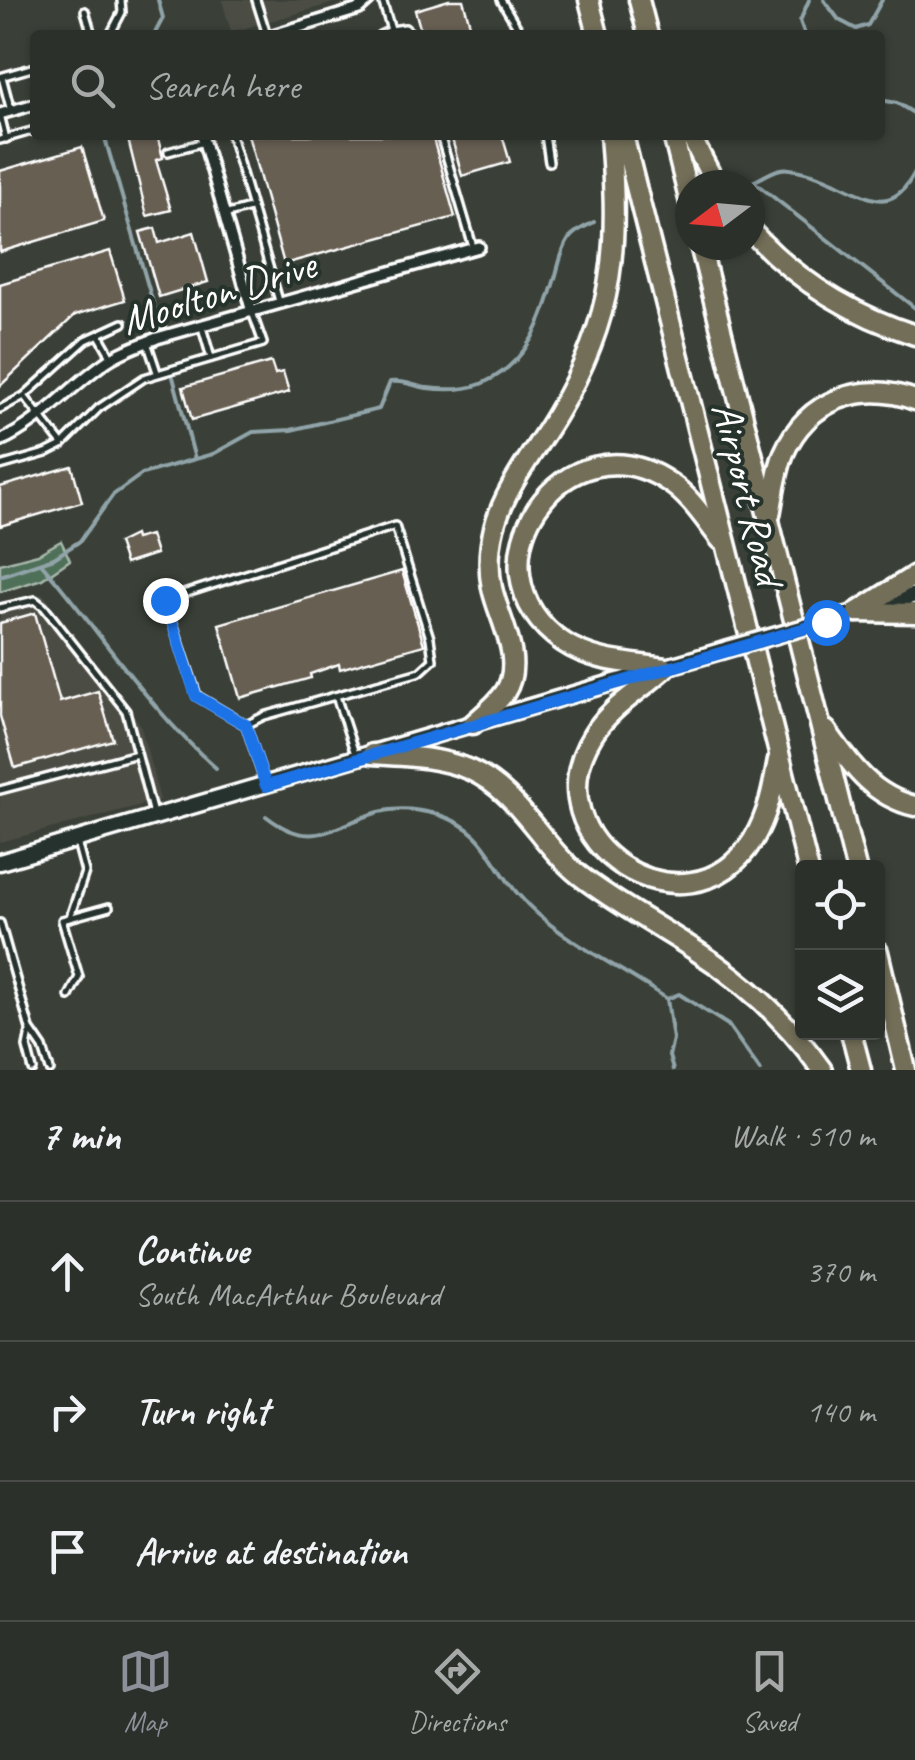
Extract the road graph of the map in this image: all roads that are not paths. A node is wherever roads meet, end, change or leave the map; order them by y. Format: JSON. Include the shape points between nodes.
{"nodes":[{"id":1,"x":121,"y":0,"type":"edge"},
{"id":2,"x":256,"y":0,"type":"edge"},
{"id":3,"x":369,"y":0,"type":"edge"},
{"id":4,"x":382,"y":0,"type":"edge"},
{"id":5,"x":502,"y":0,"type":"edge"},
{"id":6,"x":589,"y":0,"type":"edge"},
{"id":7,"x":638,"y":0,"type":"edge"},
{"id":8,"x":85,"y":11,"type":"dead end"},
{"id":9,"x":91,"y":30,"type":"edge"},
{"id":10,"x":113,"y":30,"type":"edge"},
{"id":11,"x":268,"y":30,"type":"edge"},
{"id":12,"x":305,"y":30,"type":"edge"},
{"id":13,"x":391,"y":30,"type":"joint"},
{"id":14,"x":407,"y":30,"type":"edge"},
{"id":15,"x":519,"y":30,"type":"edge"},
{"id":16,"x":597,"y":30,"type":"edge"},
{"id":17,"x":647,"y":30,"type":"edge"},
{"id":18,"x":30,"y":68,"type":"edge"},
{"id":19,"x":1,"y":77,"type":"edge"},
{"id":20,"x":30,"y":105,"type":"edge"},
{"id":21,"x":4,"y":113,"type":"edge"},
{"id":22,"x":30,"y":132,"type":"edge"},
{"id":23,"x":3,"y":140,"type":"edge"},
{"id":24,"x":198,"y":140,"type":"edge"},
{"id":25,"x":204,"y":140,"type":"edge"},
{"id":26,"x":232,"y":140,"type":"edge"},
{"id":27,"x":442,"y":140,"type":"edge"},
{"id":28,"x":546,"y":140,"type":"edge"},
{"id":29,"x":610,"y":140,"type":"edge"},
{"id":30,"x":624,"y":140,"type":"edge"},
{"id":31,"x":674,"y":140,"type":"edge"},
{"id":32,"x":693,"y":140,"type":"edge"},
{"id":33,"x":168,"y":152,"type":"dead end"},
{"id":34,"x":549,"y":162,"type":"dead end"},
{"id":35,"x":682,"y":170,"type":"edge"},
{"id":36,"x":708,"y":170,"type":"edge"},
{"id":37,"x":252,"y":207,"type":"junction"},
{"id":38,"x":224,"y":215,"type":"junction"},
{"id":39,"x":765,"y":244,"type":"edge"},
{"id":40,"x":476,"y":248,"type":"joint"},
{"id":41,"x":704,"y":260,"type":"edge"},
{"id":42,"x":280,"y":304,"type":"junction"},
{"id":43,"x":252,"y":312,"type":"junction"},
{"id":44,"x":123,"y":323,"type":"dead end"},
{"id":45,"x":201,"y":326,"type":"junction"},
{"id":46,"x":99,"y":334,"type":"junction"},
{"id":47,"x":915,"y":335,"type":"edge"},
{"id":48,"x":147,"y":342,"type":"junction"},
{"id":49,"x":112,"y":358,"type":"junction"},
{"id":50,"x":210,"y":358,"type":"junction"},
{"id":51,"x":157,"y":372,"type":"junction"},
{"id":52,"x":24,"y":396,"type":"junction"},
{"id":53,"x":915,"y":400,"type":"edge"},
{"id":54,"x":0,"y":408,"type":"edge"},
{"id":55,"x":42,"y":418,"type":"junction"},
{"id":56,"x":0,"y":442,"type":"edge"},
{"id":57,"x":62,"y":444,"type":"junction"},
{"id":58,"x":0,"y":466,"type":"edge"},
{"id":59,"x":769,"y":520,"type":"junction"},
{"id":60,"x":727,"y":548,"type":"junction"},
{"id":61,"x":915,"y":575,"type":"edge"},
{"id":62,"x":915,"y":595,"type":"edge"},
{"id":63,"x":0,"y":608,"type":"edge"},
{"id":64,"x":857,"y":612,"type":"junction"},
{"id":65,"x":915,"y":613,"type":"edge"},
{"id":66,"x":665,"y":668,"type":"junction"},
{"id":67,"x":336,"y":696,"type":"junction"},
{"id":68,"x":820,"y":722,"type":"junction"},
{"id":69,"x":473,"y":724,"type":"junction"},
{"id":70,"x":246,"y":725,"type":"junction"},
{"id":71,"x":137,"y":754,"type":"junction"},
{"id":72,"x":779,"y":754,"type":"junction"},
{"id":73,"x":364,"y":756,"type":"junction"},
{"id":74,"x":266,"y":786,"type":"junction"},
{"id":75,"x":0,"y":790,"type":"edge"},
{"id":76,"x":915,"y":806,"type":"edge"},
{"id":77,"x":154,"y":818,"type":"junction"},
{"id":78,"x":76,"y":839,"type":"junction"},
{"id":79,"x":806,"y":860,"type":"edge"},
{"id":80,"x":854,"y":860,"type":"edge"},
{"id":81,"x":0,"y":862,"type":"edge"},
{"id":82,"x":109,"y":907,"type":"dead end"},
{"id":83,"x":69,"y":918,"type":"junction"},
{"id":84,"x":0,"y":924,"type":"edge"},
{"id":85,"x":885,"y":982,"type":"edge"},
{"id":86,"x":69,"y":996,"type":"dead end"},
{"id":87,"x":30,"y":1028,"type":"junction"},
{"id":88,"x":853,"y":1040,"type":"edge"},
{"id":89,"x":33,"y":1070,"type":"edge"},
{"id":90,"x":50,"y":1070,"type":"edge"},
{"id":91,"x":822,"y":1070,"type":"edge"},
{"id":92,"x":861,"y":1070,"type":"edge"},
{"id":93,"x":906,"y":1070,"type":"edge"}],
"edges":[{"from":1,"to":10,"type":"lane"},
{"from":2,"to":11,"type":"lane"},
{"from":3,"to":12,"type":"street"},
{"from":4,"to":13,"type":"lane"},
{"from":5,"to":15,"type":"lane"},
{"from":6,"to":16,"type":"highway"},
{"from":7,"to":17,"type":"highway"},
{"from":8,"to":9,"type":"lane"},
{"from":13,"to":14,"type":"lane"},
{"from":18,"to":19,"type":"lane"},
{"from":19,"to":21,"type":"lane"},
{"from":20,"to":21,"type":"street"},
{"from":21,"to":23,"type":"lane"},
{"from":22,"to":23,"type":"lane"},
{"from":24,"to":33,"type":"lane"},
{"from":25,"to":38,"type":"street"},
{"from":26,"to":37,"type":"lane"},
{"from":27,"to":40,"type":"lane"},
{"from":28,"to":34,"type":"lane"},
{"from":29,"to":69,"type":"highway","via":[[616,204],[607,297],[575,382],[494,530],[489,566],[512,668],[505,692]]},
{"from":30,"to":60,"type":"highway","name":"Airport Road"},
{"from":31,"to":35,"type":"highway"},
{"from":32,"to":36,"type":"highway"},
{"from":37,"to":38,"type":"lane"},
{"from":37,"to":42,"type":"lane"},
{"from":38,"to":43,"type":"street"},
{"from":39,"to":47,"type":"highway","via":[[813,288]]},
{"from":40,"to":42,"type":"street","name":"Moolton Drive"},
{"from":41,"to":59,"type":"highway","name":"Airport Road"},
{"from":42,"to":43,"type":"street","name":"Moolton Drive"},
{"from":43,"to":45,"type":"street","name":"Moolton Drive"},
{"from":43,"to":50,"type":"lane","via":[[264,343]]},
{"from":44,"to":46,"type":"lane"},
{"from":45,"to":48,"type":"street","name":"Moolton Drive"},
{"from":45,"to":50,"type":"lane"},
{"from":46,"to":49,"type":"lane"},
{"from":46,"to":52,"type":"lane"},
{"from":48,"to":49,"type":"street","name":"Moolton Drive"},
{"from":48,"to":51,"type":"lane"},
{"from":49,"to":55,"type":"street","name":"Moolton Drive"},
{"from":50,"to":51,"type":"lane"},
{"from":51,"to":57,"type":"lane","via":[[110,399]]},
{"from":52,"to":54,"type":"lane"},
{"from":52,"to":55,"type":"lane"},
{"from":53,"to":59,"type":"highway","via":[[859,392],[816,410],[785,452]]},
{"from":55,"to":56,"type":"street","name":"Moolton Drive"},
{"from":55,"to":57,"type":"lane"},
{"from":57,"to":58,"type":"lane"},
{"from":59,"to":68,"type":"highway","name":"Airport Road"},
{"from":60,"to":66,"type":"highway","via":[[672,485],[625,466],[570,476],[530,515],[520,568],[529,603],[550,632],[608,660]]},
{"from":60,"to":72,"type":"highway","name":"Airport Road"},
{"from":61,"to":64,"type":"highway"},
{"from":62,"to":64,"type":"main road"},
{"from":63,"to":71,"type":"lane","via":[[35,600],[44,607],[126,711]]},
{"from":64,"to":65,"type":"highway"},
{"from":64,"to":66,"type":"main road","bridge":true},
{"from":66,"to":69,"type":"main road"},
{"from":66,"to":72,"type":"highway","via":[[593,734],[579,770],[584,822],[616,864],[667,883],[699,879],[731,864],[761,824]]},
{"from":67,"to":70,"type":"lane"},
{"from":67,"to":70,"type":"lane","via":[[420,672],[432,660],[395,526],[165,600],[196,696]]},
{"from":67,"to":73,"type":"lane"},
{"from":68,"to":76,"type":"highway","via":[[872,786]]},
{"from":68,"to":80,"type":"highway","name":"Airport Road"},
{"from":69,"to":73,"type":"main road"},
{"from":70,"to":74,"type":"lane"},
{"from":71,"to":75,"type":"lane"},
{"from":71,"to":77,"type":"lane"},
{"from":72,"to":79,"type":"highway","name":"Airport Road"},
{"from":73,"to":74,"type":"main road"},
{"from":73,"to":91,"type":"highway","via":[[450,763],[488,780],[581,876],[700,952],[764,1004]]},
{"from":74,"to":77,"type":"main road"},
{"from":77,"to":78,"type":"main road"},
{"from":78,"to":81,"type":"main road"},
{"from":78,"to":83,"type":"lane","via":[[85,872]]},
{"from":82,"to":83,"type":"lane"},
{"from":83,"to":86,"type":"lane","via":[[62,920],[79,977]]},
{"from":84,"to":87,"type":"lane"},
{"from":85,"to":93,"type":"highway"},
{"from":87,"to":89,"type":"lane"},
{"from":87,"to":90,"type":"lane"},
{"from":88,"to":92,"type":"highway"}]}
